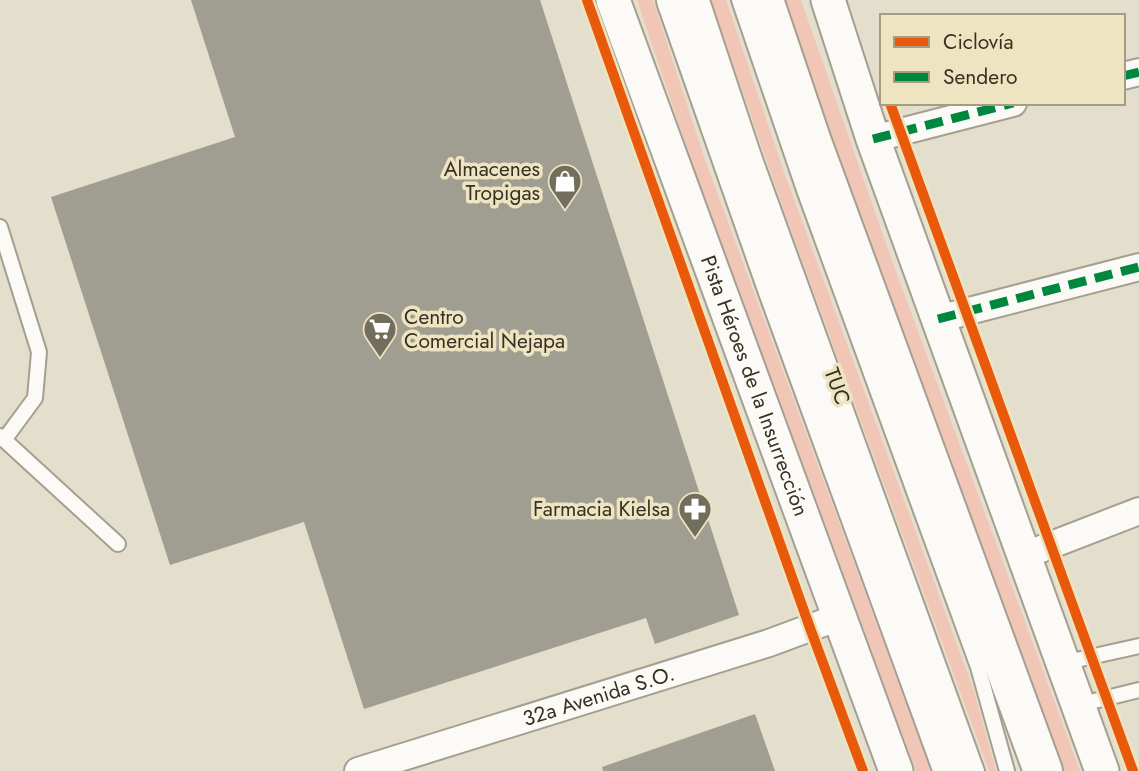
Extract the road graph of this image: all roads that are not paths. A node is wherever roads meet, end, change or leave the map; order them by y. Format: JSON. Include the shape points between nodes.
{"nodes":[{"id":1,"x":613,"y":0,"type":"edge"},
{"id":2,"x":676,"y":0,"type":"edge"},
{"id":3,"x":702,"y":0,"type":"edge"},
{"id":4,"x":739,"y":0,"type":"edge"},
{"id":5,"x":764,"y":0,"type":"edge"},
{"id":6,"x":831,"y":5,"type":"edge"},
{"id":7,"x":1005,"y":105,"type":"edge"},
{"id":8,"x":873,"y":139,"type":"junction"},
{"id":9,"x":0,"y":226,"type":"edge"},
{"id":10,"x":1139,"y":267,"type":"edge"},
{"id":11,"x":938,"y":319,"type":"junction"},
{"id":12,"x":2,"y":438,"type":"edge"},
{"id":13,"x":1139,"y":511,"type":"edge"},
{"id":14,"x":118,"y":544,"type":"dead end"},
{"id":15,"x":1023,"y":556,"type":"junction"},
{"id":16,"x":839,"y":617,"type":"junction"},
{"id":17,"x":1139,"y":646,"type":"edge"},
{"id":18,"x":1063,"y":663,"type":"junction"},
{"id":19,"x":1139,"y":690,"type":"edge"},
{"id":20,"x":1078,"y":705,"type":"junction"},
{"id":21,"x":360,"y":771,"type":"edge"},
{"id":22,"x":896,"y":771,"type":"edge"},
{"id":23,"x":953,"y":771,"type":"edge"},
{"id":24,"x":977,"y":771,"type":"edge"},
{"id":25,"x":1007,"y":771,"type":"edge"},
{"id":26,"x":1043,"y":771,"type":"edge"},
{"id":27,"x":1102,"y":771,"type":"edge"}],
"edges":[{"from":1,"to":16,"type":"street","name":"Pista Héroes de la Insurrección"},
{"from":2,"to":23,"type":"main road"},
{"from":3,"to":24,"type":"lane","name":"TUC"},
{"from":4,"to":25,"type":"lane","name":"TUC","via":[[978,667]]},
{"from":5,"to":26,"type":"main road"},
{"from":6,"to":8,"type":"street"},
{"from":7,"to":8,"type":"street"},
{"from":8,"to":11,"type":"street"},
{"from":9,"to":12,"type":"lane","via":[[39,352],[34,398]]},
{"from":10,"to":11,"type":"street"},
{"from":11,"to":15,"type":"street"},
{"from":12,"to":14,"type":"lane"},
{"from":13,"to":15,"type":"street"},
{"from":15,"to":18,"type":"street"},
{"from":16,"to":21,"type":"street","name":"32a Avenida S.O."},
{"from":16,"to":22,"type":"street","name":"Pista Héroes de la Insurrección"},
{"from":17,"to":18,"type":"lane"},
{"from":18,"to":20,"type":"street"},
{"from":19,"to":20,"type":"lane"},
{"from":20,"to":27,"type":"street"}]}
